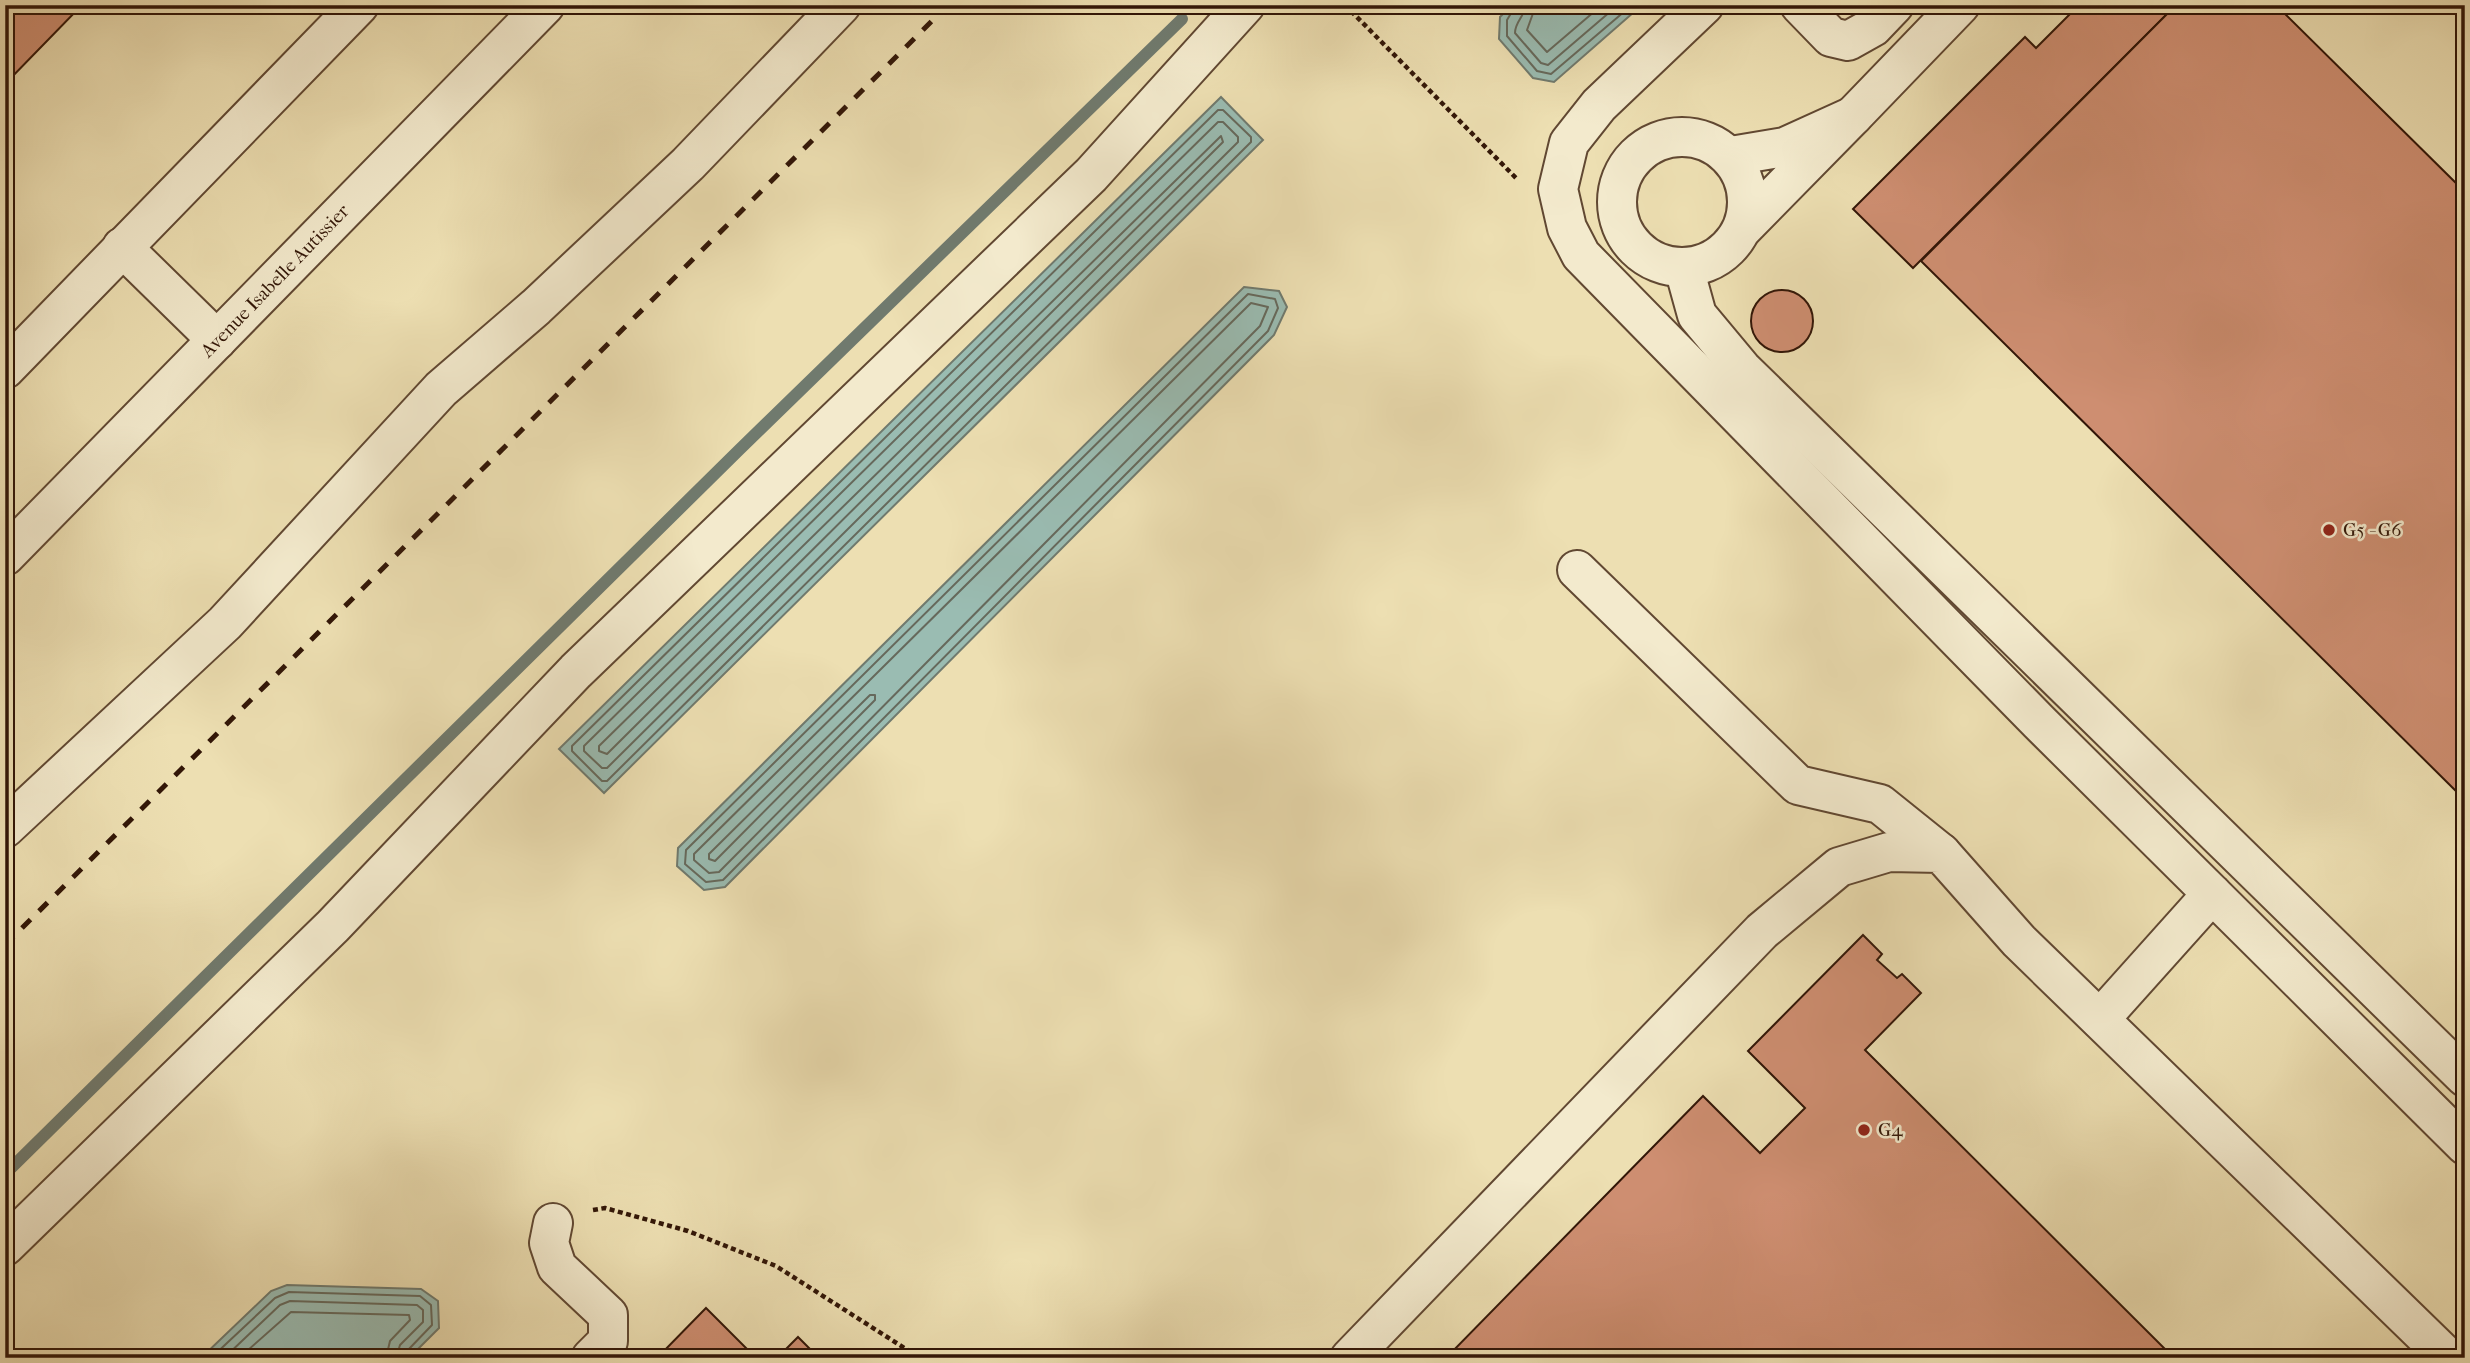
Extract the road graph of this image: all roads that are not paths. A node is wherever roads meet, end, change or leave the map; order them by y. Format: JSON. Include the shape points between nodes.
{"nodes":[{"id":1,"x":359,"y":5,"type":"edge"},
{"id":2,"x":545,"y":5,"type":"edge"},
{"id":3,"x":841,"y":5,"type":"edge"},
{"id":4,"x":1245,"y":5,"type":"edge"},
{"id":5,"x":1704,"y":5,"type":"edge"},
{"id":6,"x":1800,"y":5,"type":"edge"},
{"id":7,"x":1894,"y":5,"type":"edge"},
{"id":8,"x":1960,"y":5,"type":"edge"},
{"id":9,"x":1853,"y":116,"type":"junction"},
{"id":10,"x":1731,"y":156,"type":"junction"},
{"id":11,"x":1743,"y":228,"type":"junction"},
{"id":12,"x":122,"y":247,"type":"junction"},
{"id":13,"x":1684,"y":268,"type":"junction"},
{"id":14,"x":217,"y":340,"type":"junction"},
{"id":15,"x":5,"y":369,"type":"edge"},
{"id":16,"x":5,"y":556,"type":"edge"},
{"id":17,"x":1577,"y":570,"type":"dead end"},
{"id":18,"x":5,"y":828,"type":"edge"},
{"id":19,"x":1941,"y":853,"type":"junction"},
{"id":20,"x":2212,"y":894,"type":"junction"},
{"id":21,"x":2099,"y":1019,"type":"junction"},
{"id":22,"x":2465,"y":1077,"type":"edge"},
{"id":23,"x":2465,"y":1145,"type":"edge"},
{"id":24,"x":553,"y":1223,"type":"road end"},
{"id":25,"x":5,"y":1246,"type":"edge"},
{"id":26,"x":591,"y":1358,"type":"edge"},
{"id":27,"x":1350,"y":1358,"type":"edge"},
{"id":28,"x":2448,"y":1358,"type":"edge"}],
"edges":[{"from":1,"to":12,"type":"street"},
{"from":2,"to":14,"type":"street","name":"Avenue Isabelle Autissier"},
{"from":3,"to":18,"type":"street","via":[[688,164],[442,389],[225,623]]},
{"from":4,"to":25,"type":"street","via":[[1091,174],[576,671],[332,926]]},
{"from":5,"to":20,"type":"street","via":[[1599,105],[1569,143],[1558,189],[1567,228],[1581,255]]},
{"from":6,"to":7,"type":"street","via":[[1831,37],[1849,41],[1873,27]]},
{"from":8,"to":9,"type":"street"},
{"from":9,"to":10,"type":"street","via":[[1785,147]]},
{"from":9,"to":11,"type":"street"},
{"from":10,"to":11,"type":"street","via":[[1748,190]]},
{"from":10,"to":13,"type":"street","via":[[1698,137],[1660,139],[1630,160],[1615,195],[1622,232],[1648,259]]},
{"from":11,"to":13,"type":"street","via":[[1720,257]]},
{"from":12,"to":14,"type":"street"},
{"from":12,"to":15,"type":"street"},
{"from":13,"to":22,"type":"street","via":[[1697,315],[1742,369]]},
{"from":14,"to":16,"type":"street","name":"Avenue Isabelle Autissier"},
{"from":17,"to":19,"type":"street","via":[[1798,785],[1880,804]]},
{"from":19,"to":21,"type":"street","via":[[2019,941]]},
{"from":19,"to":27,"type":"street","via":[[1889,852],[1839,867],[1762,931]]},
{"from":20,"to":21,"type":"street"},
{"from":20,"to":23,"type":"street"},
{"from":21,"to":28,"type":"street"},
{"from":24,"to":26,"type":"street","via":[[549,1243],[557,1266],[608,1315],[608,1341]]}]}
